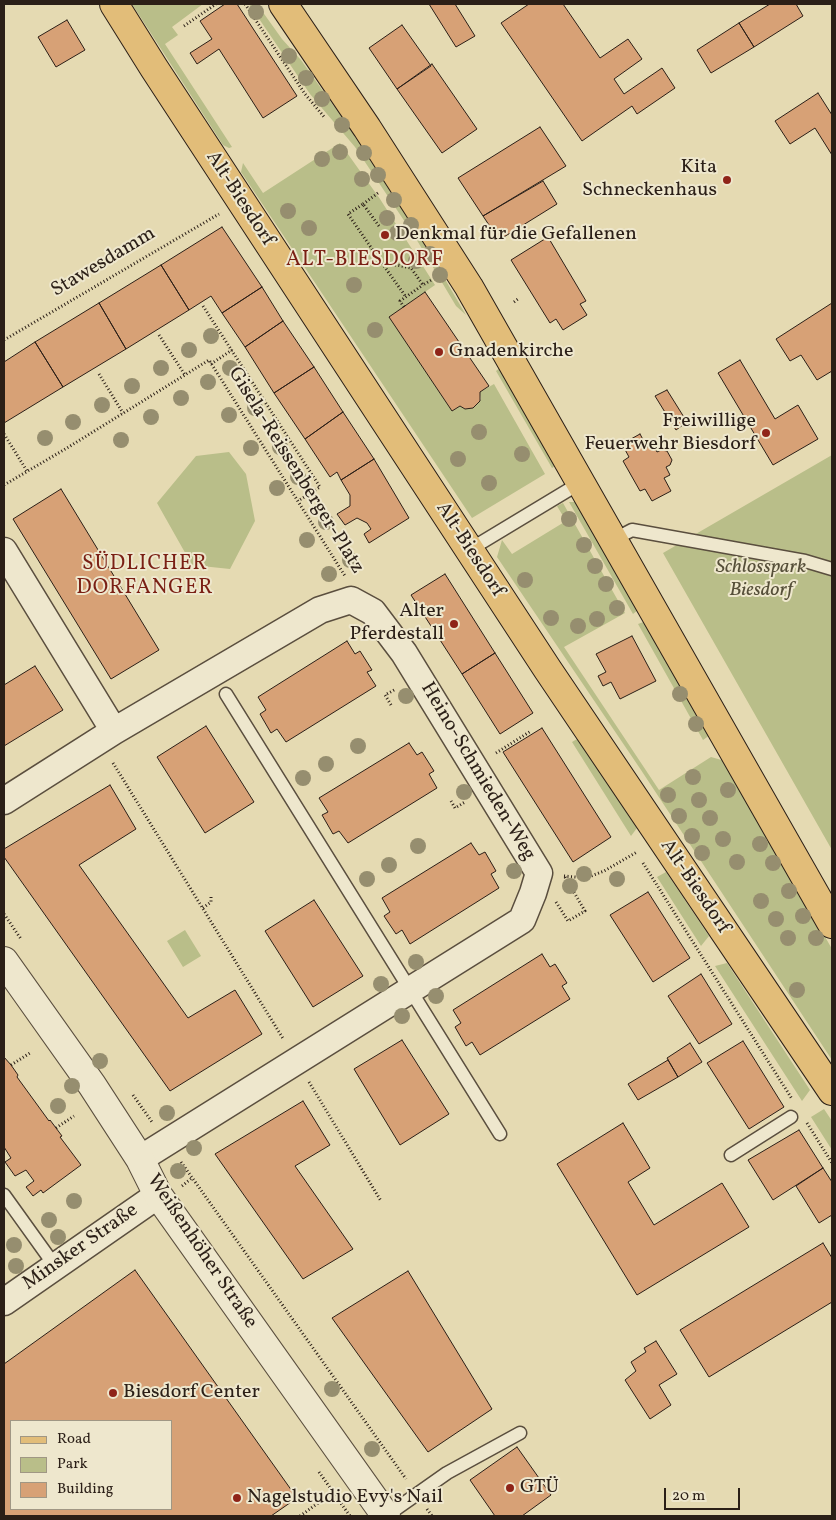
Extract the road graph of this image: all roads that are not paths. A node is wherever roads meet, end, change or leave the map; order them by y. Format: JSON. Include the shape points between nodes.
{"nodes":[{"id":1,"x":114,"y":4,"type":"edge"},
{"id":2,"x":283,"y":4,"type":"edge"},
{"id":3,"x":580,"y":483,"type":"junction"},
{"id":4,"x":613,"y":540,"type":"junction"},
{"id":5,"x":469,"y":550,"type":"junction"},
{"id":6,"x":4,"y":551,"type":"edge"},
{"id":7,"x":832,"y":569,"type":"edge"},
{"id":8,"x":226,"y":694,"type":"dead end"},
{"id":9,"x":107,"y":736,"type":"junction"},
{"id":10,"x":4,"y":801,"type":"edge"},
{"id":11,"x":832,"y":924,"type":"edge"},
{"id":12,"x":4,"y":961,"type":"edge"},
{"id":13,"x":410,"y":990,"type":"junction"},
{"id":14,"x":832,"y":1091,"type":"edge"},
{"id":15,"x":791,"y":1117,"type":"dead end"},
{"id":16,"x":500,"y":1134,"type":"dead end"},
{"id":17,"x":731,"y":1155,"type":"dead end"},
{"id":18,"x":140,"y":1159,"type":"junction"},
{"id":19,"x":4,"y":1195,"type":"edge"},
{"id":20,"x":158,"y":1195,"type":"junction"},
{"id":21,"x":54,"y":1266,"type":"junction"},
{"id":22,"x":4,"y":1302,"type":"edge"},
{"id":23,"x":520,"y":1433,"type":"dead end"},
{"id":24,"x":386,"y":1516,"type":"edge"}],
"edges":[{"from":1,"to":5,"type":"main road","name":"Alt-Biesdorf"},
{"from":2,"to":3,"type":"main road","via":[[469,287]]},
{"from":3,"to":4,"type":"main road"},
{"from":3,"to":5,"type":"lane"},
{"from":4,"to":7,"type":"lane","via":[[632,530],[805,561]]},
{"from":4,"to":11,"type":"main road"},
{"from":5,"to":14,"type":"main road","name":"Alt-Biesdorf"},
{"from":6,"to":9,"type":"street"},
{"from":8,"to":13,"type":"lane"},
{"from":9,"to":10,"type":"street"},
{"from":9,"to":13,"type":"street","name":"Heino-Schmieden-Weg","via":[[320,610],[351,600],[373,612],[404,653],[539,873],[522,920]]},
{"from":12,"to":18,"type":"street","name":"Weißenhöher Straße"},
{"from":13,"to":16,"type":"lane"},
{"from":13,"to":18,"type":"street","name":"Heino-Schmieden-Weg"},
{"from":15,"to":17,"type":"lane"},
{"from":18,"to":20,"type":"street","name":"Weißenhöher Straße"},
{"from":19,"to":21,"type":"lane"},
{"from":20,"to":21,"type":"street","name":"Minsker Straße"},
{"from":20,"to":24,"type":"street","name":"Weißenhöher Straße"},
{"from":21,"to":22,"type":"street","name":"Minsker Straße"},
{"from":23,"to":24,"type":"lane","via":[[447,1474]]}]}
